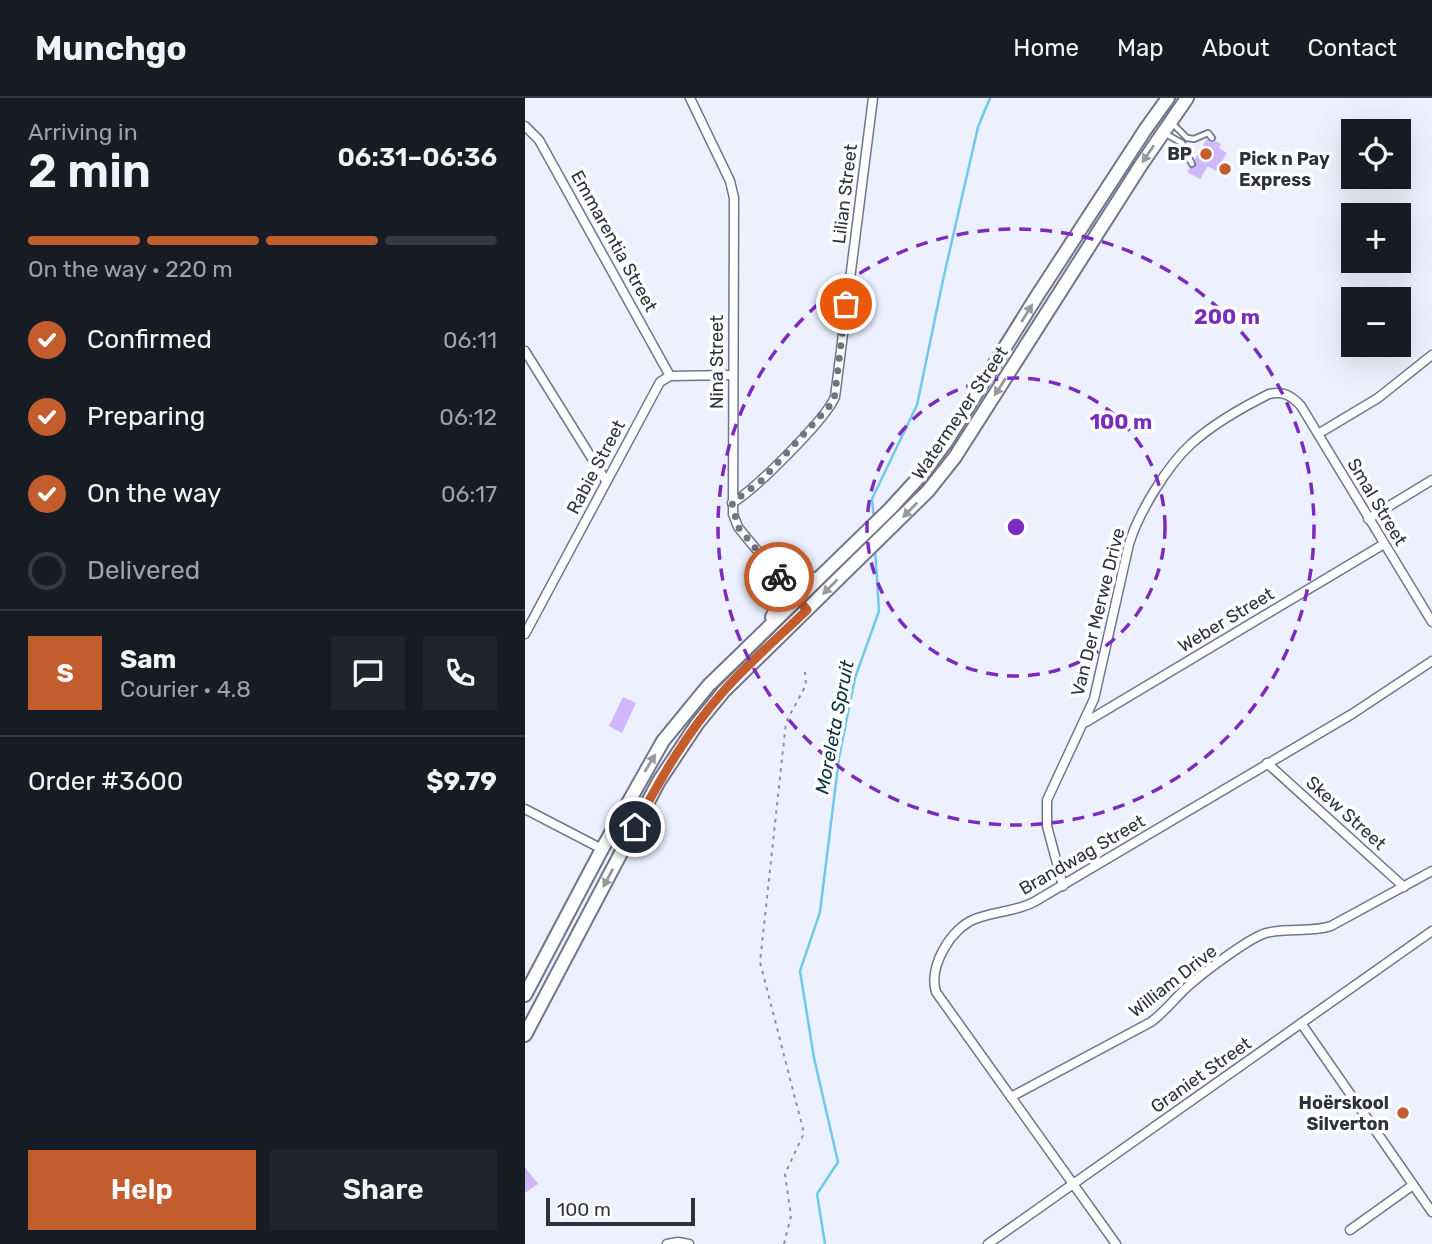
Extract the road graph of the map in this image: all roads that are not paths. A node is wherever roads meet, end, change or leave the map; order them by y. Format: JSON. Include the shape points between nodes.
{"nodes":[{"id":1,"x":690,"y":98,"type":"edge"},
{"id":2,"x":873,"y":98,"type":"edge"},
{"id":3,"x":1168,"y":98,"type":"edge"},
{"id":4,"x":1187,"y":98,"type":"edge"},
{"id":5,"x":1170,"y":122,"type":"junction"},
{"id":6,"x":525,"y":126,"type":"edge"},
{"id":7,"x":1162,"y":133,"type":"junction"},
{"id":8,"x":1212,"y":138,"type":"dead end"},
{"id":9,"x":1192,"y":164,"type":"dead end"},
{"id":10,"x":525,"y":351,"type":"edge"},
{"id":11,"x":1432,"y":355,"type":"edge"},
{"id":12,"x":733,"y":375,"type":"junction"},
{"id":13,"x":670,"y":376,"type":"junction"},
{"id":14,"x":1318,"y":434,"type":"junction"},
{"id":15,"x":1432,"y":480,"type":"edge"},
{"id":16,"x":607,"y":481,"type":"junction"},
{"id":17,"x":732,"y":503,"type":"junction"},
{"id":18,"x":1368,"y":519,"type":"junction"},
{"id":19,"x":1384,"y":544,"type":"junction"},
{"id":20,"x":773,"y":569,"type":"junction"},
{"id":21,"x":817,"y":579,"type":"junction"},
{"id":22,"x":797,"y":598,"type":"junction"},
{"id":23,"x":807,"y":610,"type":"junction"},
{"id":24,"x":1432,"y":622,"type":"edge"},
{"id":25,"x":765,"y":629,"type":"junction"},
{"id":26,"x":525,"y":634,"type":"edge"},
{"id":27,"x":1432,"y":661,"type":"edge"},
{"id":28,"x":1084,"y":722,"type":"junction"},
{"id":29,"x":1267,"y":763,"type":"junction"},
{"id":30,"x":525,"y":809,"type":"edge"},
{"id":31,"x":602,"y":849,"type":"junction"},
{"id":32,"x":1432,"y":871,"type":"edge"},
{"id":33,"x":1063,"y":886,"type":"junction"},
{"id":34,"x":1404,"y":887,"type":"junction"},
{"id":35,"x":1432,"y":931,"type":"edge"},
{"id":36,"x":525,"y":995,"type":"edge"},
{"id":37,"x":1301,"y":1023,"type":"junction"},
{"id":38,"x":525,"y":1035,"type":"edge"},
{"id":39,"x":1011,"y":1097,"type":"junction"},
{"id":40,"x":1074,"y":1184,"type":"junction"},
{"id":41,"x":1413,"y":1185,"type":"junction"},
{"id":42,"x":1432,"y":1212,"type":"edge"},
{"id":43,"x":1350,"y":1230,"type":"dead end"},
{"id":44,"x":667,"y":1244,"type":"edge"},
{"id":45,"x":689,"y":1244,"type":"edge"},
{"id":46,"x":988,"y":1244,"type":"edge"},
{"id":47,"x":1116,"y":1244,"type":"edge"}],
"edges":[{"from":1,"to":12,"type":"street","name":"Nina Street","via":[[733,191]]},
{"from":2,"to":17,"type":"street","name":"Lilian Street","via":[[835,397],[761,481]]},
{"from":21,"to":3,"type":"main road","name":"Watermeyer Street","one_way":true,"via":[[890,509],[946,442]]},
{"from":4,"to":5,"type":"main road","name":"Watermeyer Street"},
{"from":5,"to":7,"type":"main road","name":"Watermeyer Street"},
{"from":5,"to":8,"type":"lane","via":[[1187,138],[1207,133]]},
{"from":6,"to":13,"type":"street","name":"Emmarentia Street","via":[[539,140]]},
{"from":7,"to":9,"type":"lane","via":[[1182,143]]},
{"from":7,"to":23,"type":"main road","name":"Watermeyer Street","one_way":true,"via":[[954,457],[928,491]]},
{"from":10,"to":16,"type":"street"},
{"from":11,"to":14,"type":"street","via":[[1378,398]]},
{"from":12,"to":13,"type":"street"},
{"from":12,"to":17,"type":"street","name":"Nina Street"},
{"from":13,"to":16,"type":"street","name":"Rabie Street","via":[[658,385]]},
{"from":14,"to":18,"type":"street","name":"Smal Street"},
{"from":14,"to":28,"type":"street","name":"Van Der Merwe Drive","via":[[1296,400],[1276,393],[1216,425],[1183,453],[1134,528],[1098,685]]},
{"from":15,"to":18,"type":"street"},
{"from":16,"to":26,"type":"street","name":"Rabie Street"},
{"from":17,"to":20,"type":"street","name":"Nina Street","via":[[738,527]]},
{"from":18,"to":19,"type":"street","name":"Smal Street"},
{"from":19,"to":24,"type":"street","name":"Smal Street"},
{"from":19,"to":28,"type":"street","name":"Weber Street"},
{"from":20,"to":21,"type":"main road","via":[[789,577]]},
{"from":20,"to":22,"type":"street","name":"Nina Street"},
{"from":20,"to":25,"type":"main road","via":[[780,601]]},
{"from":21,"to":22,"type":"main road","name":"Watermeyer Street"},
{"from":22,"to":23,"type":"street","name":"Nina Street"},
{"from":22,"to":25,"type":"main road","name":"Watermeyer Street"},
{"from":23,"to":38,"type":"main road","name":"Watermeyer Street","one_way":true,"via":[[724,691],[677,752]]},
{"from":31,"to":25,"type":"main road","name":"Watermeyer Street","one_way":true,"via":[[663,741],[708,686]]},
{"from":27,"to":29,"type":"street","name":"Brandwag Street"},
{"from":28,"to":33,"type":"street","name":"Van Der Merwe Drive","via":[[1047,807],[1047,826]]},
{"from":29,"to":33,"type":"street","name":"Brandwag Street"},
{"from":29,"to":34,"type":"street","name":"Skew Street"},
{"from":30,"to":31,"type":"street"},
{"from":31,"to":36,"type":"main road","name":"Watermeyer Street"},
{"from":32,"to":34,"type":"street","name":"William Drive"},
{"from":33,"to":39,"type":"street","name":"Brandwag Street","via":[[1024,908],[971,921],[955,934],[935,972],[936,992]]},
{"from":34,"to":39,"type":"street","name":"William Drive","via":[[1331,926],[1257,937],[1185,989],[1151,1022]]},
{"from":35,"to":37,"type":"street","name":"Graniet Street"},
{"from":37,"to":40,"type":"street","name":"Graniet Street"},
{"from":37,"to":41,"type":"street"},
{"from":39,"to":40,"type":"street","name":"Brandwag Street"},
{"from":40,"to":46,"type":"street","name":"Graniet Street"},
{"from":40,"to":47,"type":"street","name":"Brandwag Street"},
{"from":41,"to":42,"type":"street"},
{"from":41,"to":43,"type":"street"},
{"from":44,"to":45,"type":"street"}]}
